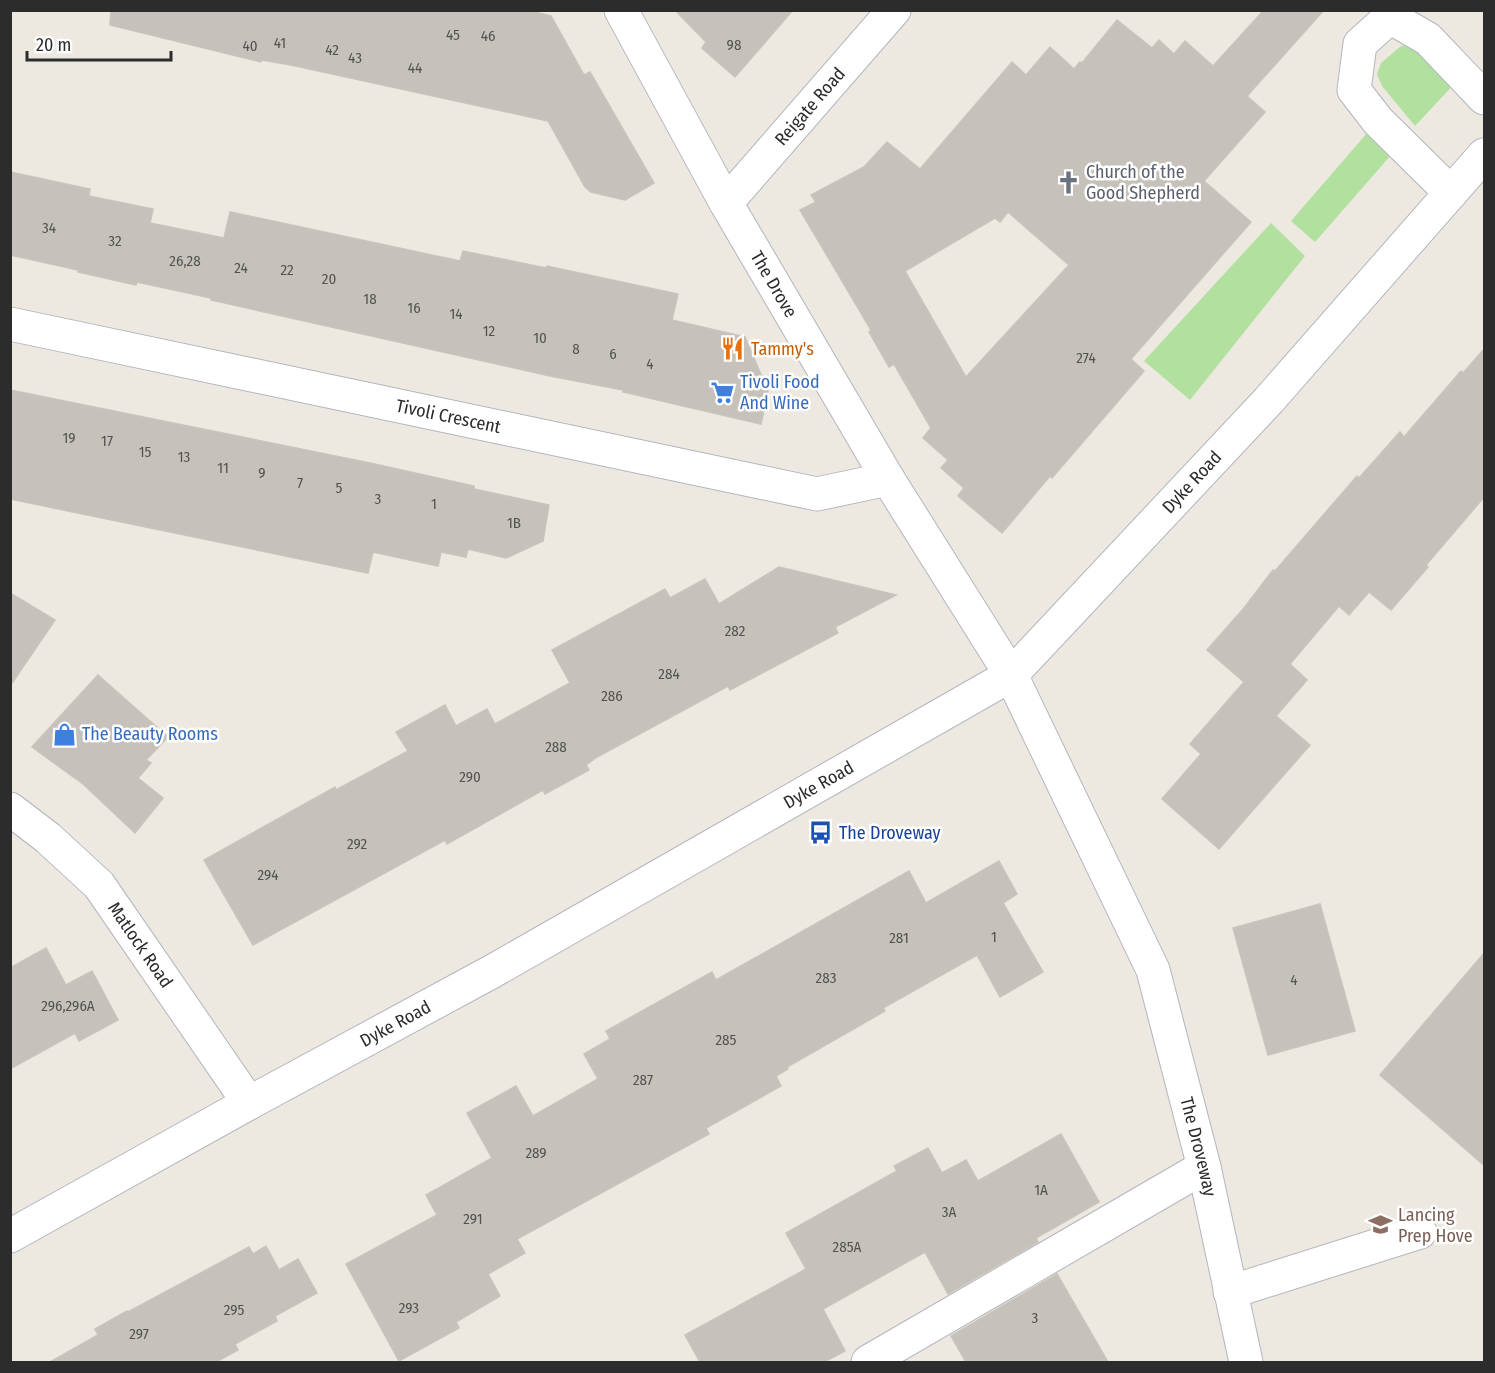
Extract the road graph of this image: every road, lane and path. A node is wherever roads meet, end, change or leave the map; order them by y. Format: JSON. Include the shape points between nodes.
{"nodes":[{"id":1,"x":621,"y":10,"type":"edge"},
{"id":2,"x":894,"y":10,"type":"edge"},
{"id":3,"x":1485,"y":98,"type":"edge"},
{"id":4,"x":1485,"y":155,"type":"edge"},
{"id":5,"x":1451,"y":193,"type":"junction"},
{"id":6,"x":726,"y":203,"type":"junction"},
{"id":7,"x":10,"y":324,"type":"edge"},
{"id":8,"x":888,"y":479,"type":"junction"},
{"id":9,"x":1011,"y":675,"type":"junction"},
{"id":10,"x":10,"y":810,"type":"edge"},
{"id":11,"x":249,"y":1103,"type":"junction"},
{"id":12,"x":1204,"y":1167,"type":"junction"},
{"id":13,"x":1420,"y":1232,"type":"dead end"},
{"id":14,"x":10,"y":1236,"type":"edge"},
{"id":15,"x":1230,"y":1292,"type":"junction"},
{"id":16,"x":868,"y":1362,"type":"edge"},
{"id":17,"x":1246,"y":1362,"type":"edge"}],
"edges":[{"from":1,"to":6,"type":"street","name":"The Drove"},
{"from":2,"to":6,"type":"street","name":"Reigate Road"},
{"from":3,"to":5,"type":"street","via":[[1428,39],[1390,17],[1360,44],[1354,90],[1378,121]]},
{"from":4,"to":5,"type":"street","name":"Dyke Road"},
{"from":5,"to":9,"type":"street","name":"Dyke Road","via":[[1269,400]]},
{"from":6,"to":8,"type":"street","name":"The Drove"},
{"from":7,"to":8,"type":"street","name":"Tivoli Crescent","via":[[817,494]]},
{"from":8,"to":9,"type":"street","name":"The Drove"},
{"from":9,"to":11,"type":"street","name":"Dyke Road","via":[[503,965]]},
{"from":9,"to":12,"type":"street","name":"The Droveway","via":[[1153,970]]},
{"from":10,"to":11,"type":"street","name":"Matlock Road","via":[[48,838],[99,885]]},
{"from":11,"to":14,"type":"street","name":"Dyke Road"},
{"from":12,"to":15,"type":"street","name":"The Droveway"},
{"from":12,"to":16,"type":"street"},
{"from":13,"to":15,"type":"street"},
{"from":15,"to":17,"type":"street","name":"The Droveway"}]}
